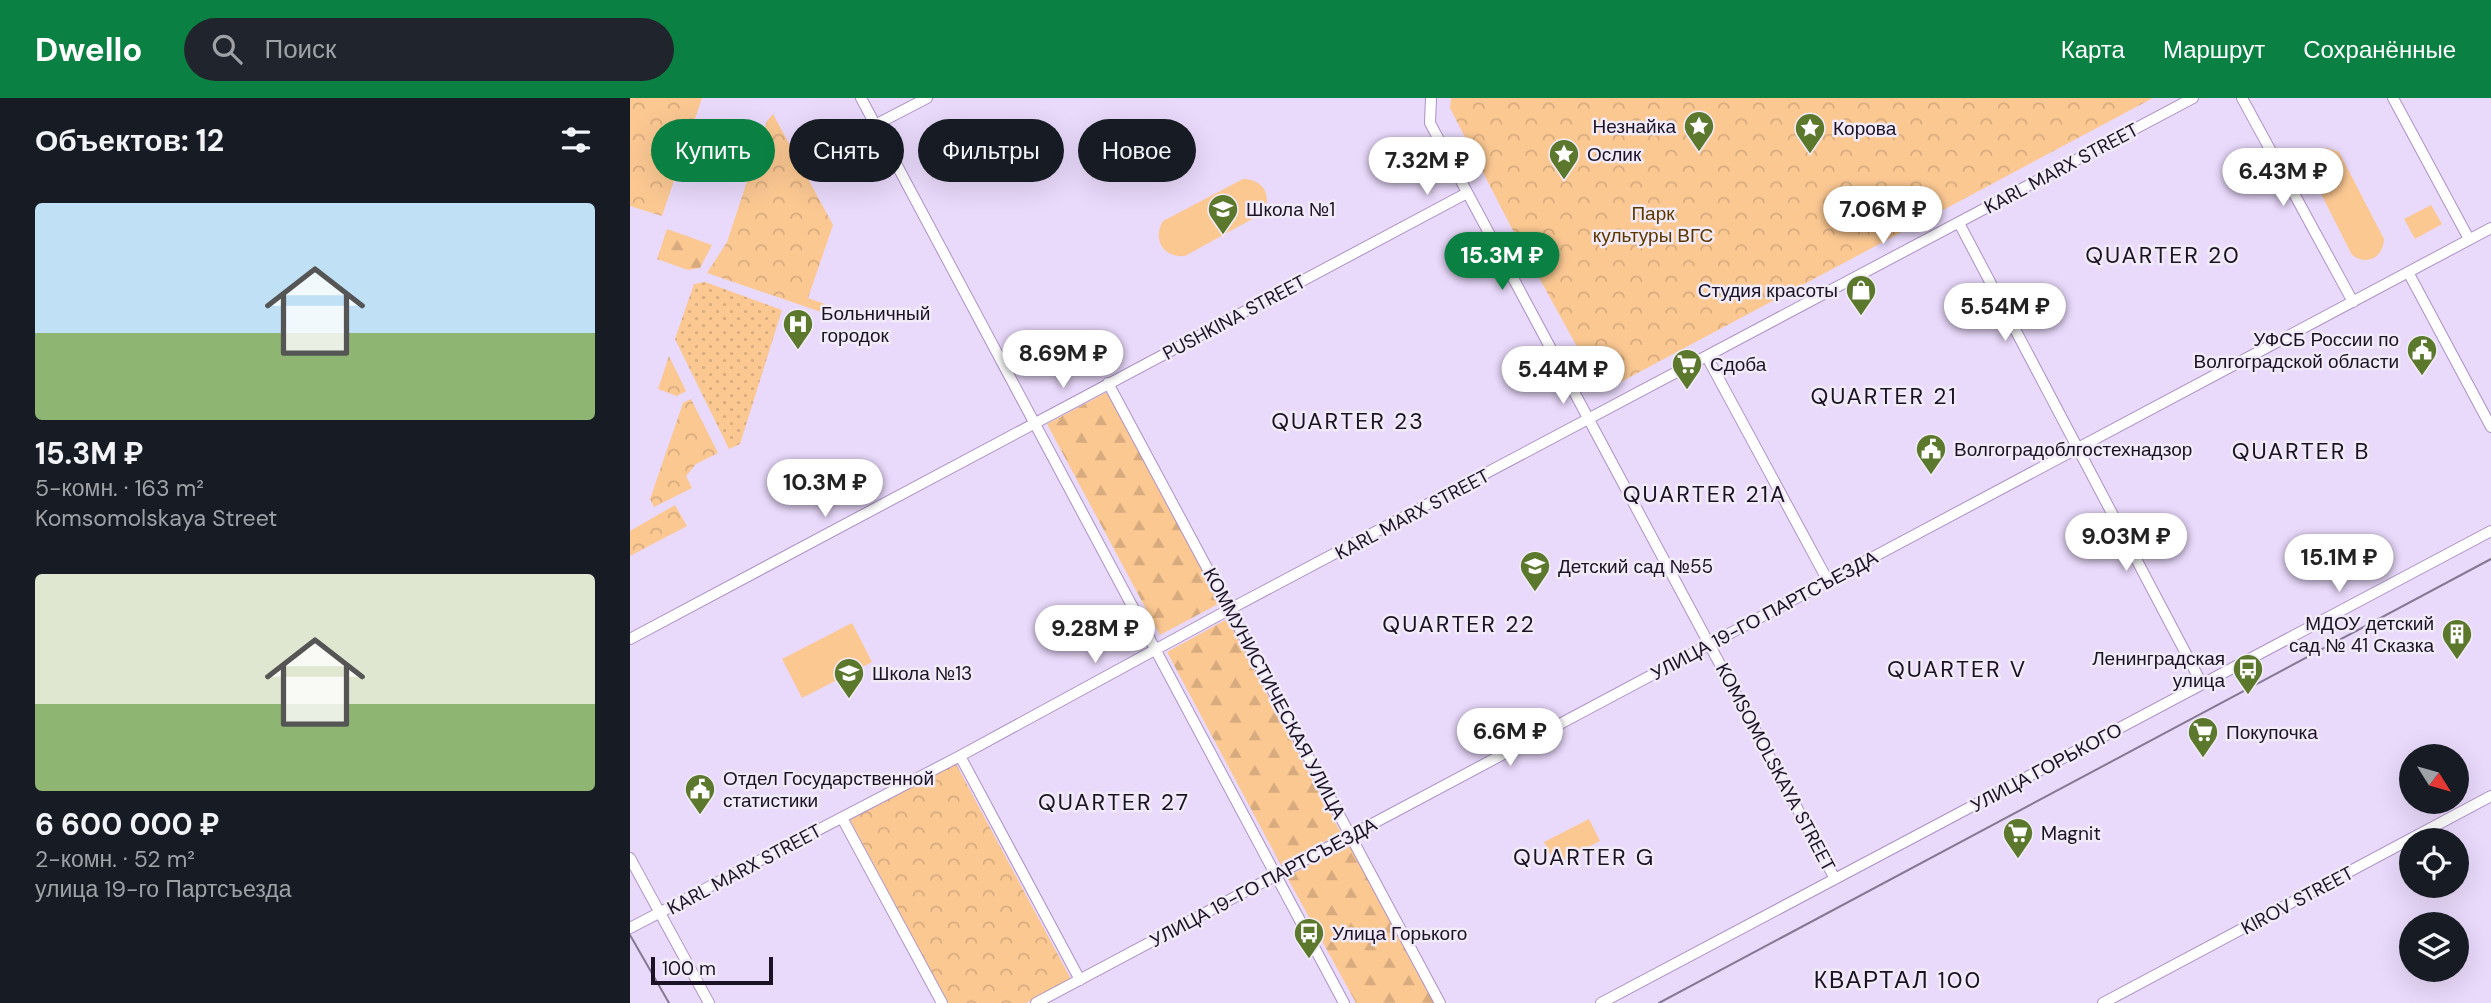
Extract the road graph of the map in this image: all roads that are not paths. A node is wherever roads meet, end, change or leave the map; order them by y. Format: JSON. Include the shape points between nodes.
{"nodes":[{"id":1,"x":861,"y":98,"type":"edge"},
{"id":2,"x":927,"y":98,"type":"edge"},
{"id":3,"x":1431,"y":98,"type":"edge"},
{"id":4,"x":2193,"y":98,"type":"edge"},
{"id":5,"x":2242,"y":98,"type":"edge"},
{"id":6,"x":2393,"y":98,"type":"edge"},
{"id":7,"x":872,"y":119,"type":"edge"},
{"id":8,"x":887,"y":119,"type":"edge"},
{"id":9,"x":904,"y":180,"type":"edge"},
{"id":10,"x":1467,"y":192,"type":"junction"},
{"id":11,"x":1959,"y":223,"type":"junction"},
{"id":12,"x":2491,"y":228,"type":"edge"},
{"id":13,"x":2469,"y":239,"type":"junction"},
{"id":14,"x":2408,"y":272,"type":"junction"},
{"id":15,"x":2353,"y":302,"type":"junction"},
{"id":16,"x":1707,"y":357,"type":"junction"},
{"id":17,"x":1108,"y":383,"type":"junction"},
{"id":18,"x":1588,"y":420,"type":"junction"},
{"id":19,"x":1033,"y":423,"type":"junction"},
{"id":20,"x":2491,"y":428,"type":"edge"},
{"id":21,"x":2078,"y":448,"type":"junction"},
{"id":22,"x":2491,"y":531,"type":"edge"},
{"id":23,"x":1828,"y":581,"type":"junction"},
{"id":24,"x":1230,"y":609,"type":"junction"},
{"id":25,"x":630,"y":639,"type":"edge"},
{"id":26,"x":1711,"y":644,"type":"junction"},
{"id":27,"x":1157,"y":650,"type":"junction"},
{"id":28,"x":2202,"y":684,"type":"junction"},
{"id":29,"x":960,"y":756,"type":"junction"},
{"id":30,"x":2491,"y":796,"type":"edge"},
{"id":31,"x":842,"y":818,"type":"junction"},
{"id":32,"x":1352,"y":835,"type":"junction"},
{"id":33,"x":630,"y":858,"type":"edge"},
{"id":34,"x":1277,"y":876,"type":"junction"},
{"id":35,"x":1835,"y":879,"type":"junction"},
{"id":36,"x":660,"y":913,"type":"junction"},
{"id":37,"x":630,"y":928,"type":"edge"},
{"id":38,"x":1080,"y":980,"type":"junction"},
{"id":39,"x":709,"y":1003,"type":"edge"},
{"id":40,"x":942,"y":1003,"type":"edge"},
{"id":41,"x":1036,"y":1003,"type":"edge"},
{"id":42,"x":1344,"y":1003,"type":"edge"},
{"id":43,"x":1440,"y":1003,"type":"edge"},
{"id":44,"x":1601,"y":1003,"type":"edge"},
{"id":45,"x":2103,"y":1003,"type":"edge"}],
"edges":[{"from":1,"to":7,"type":"street"},
{"from":2,"to":8,"type":"street"},
{"from":3,"to":10,"type":"street","name":"KOMSOMOLSKAYA STREET","via":[[1430,123]]},
{"from":4,"to":11,"type":"street","name":"KARL MARX STREET"},
{"from":5,"to":15,"type":"street"},
{"from":6,"to":13,"type":"street"},
{"from":9,"to":19,"type":"street"},
{"from":10,"to":17,"type":"street","name":"PUSHKINA STREET"},
{"from":10,"to":18,"type":"street","name":"KOMSOMOLSKAYA STREET"},
{"from":11,"to":16,"type":"street","name":"KARL MARX STREET"},
{"from":11,"to":21,"type":"street"},
{"from":12,"to":13,"type":"street","name":"УЛИЦА 19-ГО ПАРТСЪЕЗДА"},
{"from":13,"to":14,"type":"street","name":"УЛИЦА 19-ГО ПАРТСЪЕЗДА"},
{"from":14,"to":15,"type":"street","name":"УЛИЦА 19-ГО ПАРТСЪЕЗДА"},
{"from":14,"to":20,"type":"street"},
{"from":15,"to":21,"type":"street","name":"УЛИЦА 19-ГО ПАРТСЪЕЗДА"},
{"from":16,"to":18,"type":"street","name":"KARL MARX STREET"},
{"from":16,"to":23,"type":"street"},
{"from":17,"to":19,"type":"street","name":"PUSHKINA STREET"},
{"from":17,"to":24,"type":"street","name":"КОММУНИСТИЧЕСКАЯ УЛИЦА"},
{"from":18,"to":24,"type":"street","name":"KARL MARX STREET"},
{"from":18,"to":26,"type":"street","name":"KOMSOMOLSKAYA STREET"},
{"from":19,"to":25,"type":"street","name":"PUSHKINA STREET"},
{"from":19,"to":27,"type":"street"},
{"from":21,"to":23,"type":"street","name":"УЛИЦА 19-ГО ПАРТСЪЕЗДА"},
{"from":21,"to":28,"type":"street"},
{"from":22,"to":28,"type":"street","name":"УЛИЦА ГОРЬКОГО"},
{"from":23,"to":26,"type":"street","name":"УЛИЦА 19-ГО ПАРТСЪЕЗДА"},
{"from":24,"to":27,"type":"street","name":"KARL MARX STREET"},
{"from":24,"to":32,"type":"street","name":"КОММУНИСТИЧЕСКАЯ УЛИЦА"},
{"from":26,"to":32,"type":"street","name":"УЛИЦА 19-ГО ПАРТСЪЕЗДА"},
{"from":26,"to":35,"type":"street","name":"KOMSOMOLSKAYA STREET"},
{"from":27,"to":29,"type":"street","name":"KARL MARX STREET"},
{"from":27,"to":34,"type":"street"},
{"from":28,"to":35,"type":"street","name":"УЛИЦА ГОРЬКОГО"},
{"from":29,"to":31,"type":"street","name":"KARL MARX STREET"},
{"from":29,"to":38,"type":"street"},
{"from":30,"to":45,"type":"street","name":"KIROV STREET"},
{"from":31,"to":36,"type":"street","name":"KARL MARX STREET"},
{"from":31,"to":40,"type":"street"},
{"from":32,"to":34,"type":"street","name":"УЛИЦА 19-ГО ПАРТСЪЕЗДА"},
{"from":32,"to":43,"type":"street","name":"КОММУНИСТИЧЕСКАЯ УЛИЦА"},
{"from":33,"to":36,"type":"street"},
{"from":34,"to":38,"type":"street","name":"УЛИЦА 19-ГО ПАРТСЪЕЗДА"},
{"from":34,"to":42,"type":"street"},
{"from":35,"to":44,"type":"street","name":"УЛИЦА ГОРЬКОГО"},
{"from":36,"to":37,"type":"street","name":"KARL MARX STREET"},
{"from":36,"to":39,"type":"street"},
{"from":38,"to":41,"type":"street","name":"УЛИЦА 19-ГО ПАРТСЪЕЗДА"}]}
